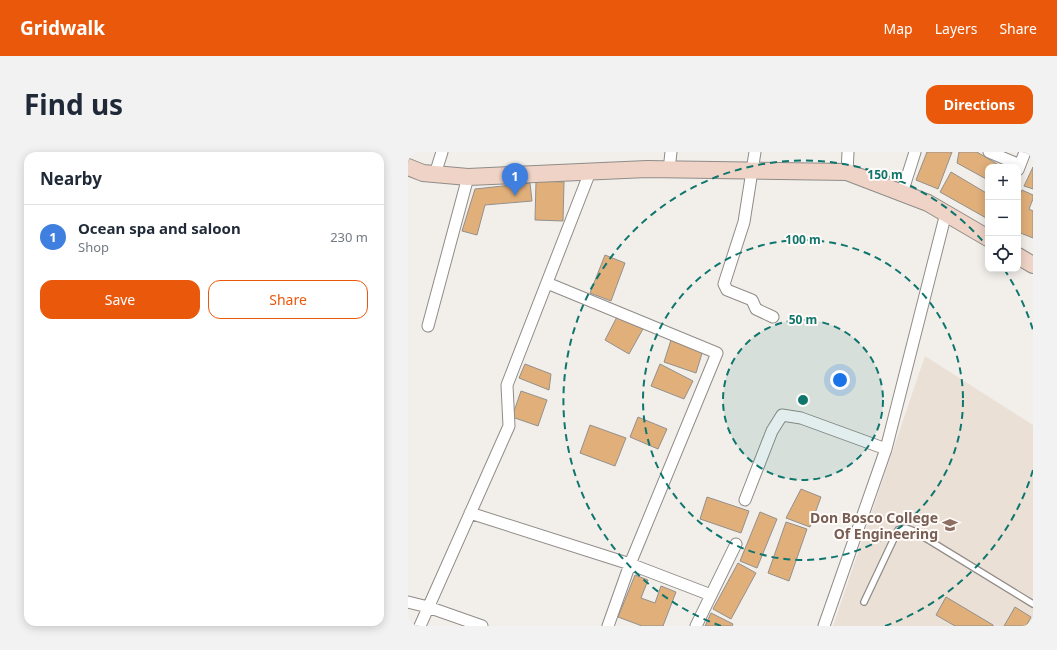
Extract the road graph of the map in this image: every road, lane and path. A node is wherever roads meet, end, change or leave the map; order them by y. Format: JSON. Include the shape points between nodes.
{"nodes":[{"id":1,"x":442,"y":152,"type":"edge"},
{"id":2,"x":671,"y":152,"type":"edge"},
{"id":3,"x":755,"y":152,"type":"edge"},
{"id":4,"x":848,"y":152,"type":"edge"},
{"id":5,"x":915,"y":152,"type":"edge"},
{"id":6,"x":989,"y":152,"type":"edge"},
{"id":7,"x":1025,"y":152,"type":"edge"},
{"id":8,"x":1016,"y":162,"type":"edge"},
{"id":9,"x":408,"y":167,"type":"edge"},
{"id":10,"x":669,"y":170,"type":"junction"},
{"id":11,"x":753,"y":171,"type":"junction"},
{"id":12,"x":590,"y":172,"type":"junction"},
{"id":13,"x":847,"y":172,"type":"junction"},
{"id":14,"x":435,"y":174,"type":"junction"},
{"id":15,"x":468,"y":177,"type":"junction"},
{"id":16,"x":902,"y":193,"type":"junction"},
{"id":17,"x":946,"y":213,"type":"junction"},
{"id":18,"x":985,"y":236,"type":"edge"},
{"id":19,"x":1021,"y":258,"type":"edge"},
{"id":20,"x":1033,"y":265,"type":"edge"},
{"id":21,"x":547,"y":283,"type":"junction"},
{"id":22,"x":773,"y":317,"type":"dead end"},
{"id":23,"x":428,"y":326,"type":"dead end"},
{"id":24,"x":886,"y":449,"type":"junction"},
{"id":25,"x":744,"y":500,"type":"dead end"},
{"id":26,"x":470,"y":513,"type":"junction"},
{"id":27,"x":736,"y":544,"type":"dead end"},
{"id":28,"x":630,"y":564,"type":"junction"},
{"id":29,"x":711,"y":595,"type":"junction"},
{"id":30,"x":408,"y":602,"type":"edge"},
{"id":31,"x":864,"y":602,"type":"dead end"},
{"id":32,"x":1033,"y":604,"type":"edge"},
{"id":33,"x":428,"y":607,"type":"junction"},
{"id":34,"x":420,"y":626,"type":"edge"},
{"id":35,"x":482,"y":626,"type":"edge"},
{"id":36,"x":608,"y":626,"type":"edge"},
{"id":37,"x":696,"y":626,"type":"edge"},
{"id":38,"x":824,"y":626,"type":"edge"}],
"edges":[{"from":1,"to":14,"type":"street"},
{"from":2,"to":10,"type":"street"},
{"from":3,"to":11,"type":"street"},
{"from":4,"to":13,"type":"street"},
{"from":5,"to":16,"type":"street"},
{"from":6,"to":8,"type":"street"},
{"from":7,"to":8,"type":"street"},
{"from":9,"to":14,"type":"street","via":[[423,173]]},
{"from":10,"to":11,"type":"street"},
{"from":10,"to":12,"type":"street"},
{"from":11,"to":13,"type":"street"},
{"from":11,"to":22,"type":"street","via":[[744,222],[724,284],[727,290],[752,300],[756,309]]},
{"from":12,"to":15,"type":"street"},
{"from":12,"to":21,"type":"street"},
{"from":13,"to":16,"type":"street"},
{"from":14,"to":15,"type":"street"},
{"from":15,"to":23,"type":"street"},
{"from":16,"to":17,"type":"street"},
{"from":17,"to":18,"type":"street"},
{"from":17,"to":24,"type":"street"},
{"from":19,"to":20,"type":"street"},
{"from":21,"to":26,"type":"street","via":[[507,385],[509,426]]},
{"from":21,"to":28,"type":"street","via":[[717,353]]},
{"from":24,"to":25,"type":"street","via":[[801,418],[782,415],[772,431]]},
{"from":24,"to":38,"type":"street"},
{"from":26,"to":28,"type":"street"},
{"from":26,"to":33,"type":"street"},
{"from":27,"to":29,"type":"street"},
{"from":28,"to":29,"type":"street"},
{"from":28,"to":36,"type":"street"},
{"from":29,"to":37,"type":"street"},
{"from":30,"to":33,"type":"street"},
{"from":31,"to":32,"type":"lane","via":[[898,530],[906,528]]},
{"from":33,"to":34,"type":"street"},
{"from":33,"to":35,"type":"street"}]}
